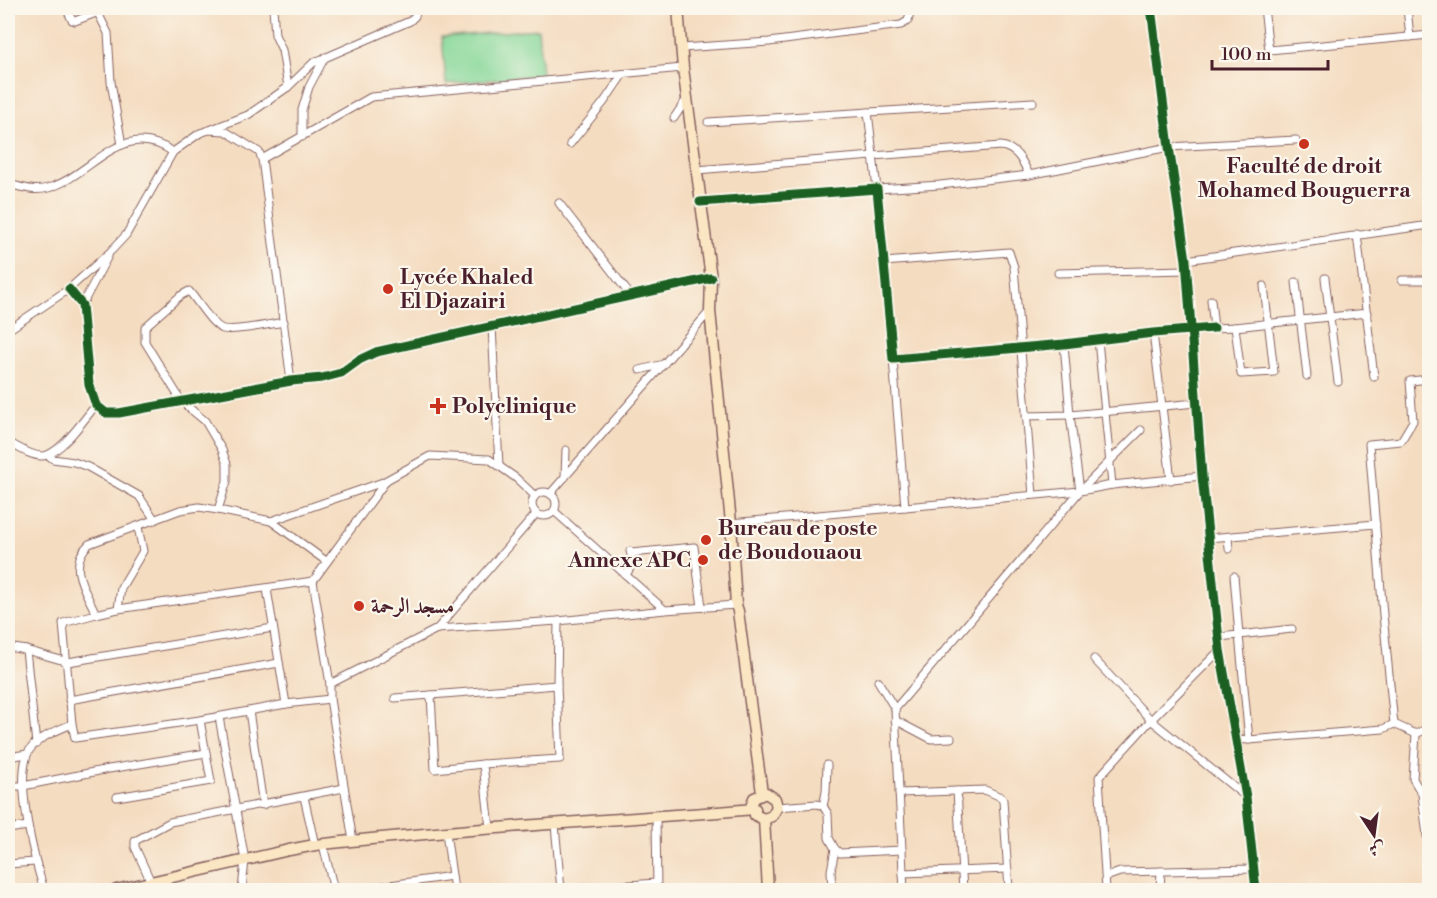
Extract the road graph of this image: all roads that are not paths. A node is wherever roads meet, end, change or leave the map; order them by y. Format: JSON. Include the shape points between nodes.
{"nodes":[{"id":1,"x":66,"y":8,"type":"edge"},
{"id":2,"x":109,"y":8,"type":"edge"},
{"id":3,"x":273,"y":8,"type":"edge"},
{"id":4,"x":417,"y":8,"type":"edge"},
{"id":5,"x":678,"y":8,"type":"edge"},
{"id":6,"x":911,"y":8,"type":"edge"},
{"id":7,"x":1151,"y":8,"type":"edge"},
{"id":8,"x":1264,"y":8,"type":"edge"},
{"id":9,"x":1407,"y":8,"type":"edge"},
{"id":10,"x":98,"y":13,"type":"junction"},
{"id":11,"x":1430,"y":35,"type":"edge"},
{"id":12,"x":1410,"y":37,"type":"junction"},
{"id":13,"x":682,"y":48,"type":"junction"},
{"id":14,"x":326,"y":56,"type":"junction"},
{"id":15,"x":683,"y":68,"type":"junction"},
{"id":16,"x":623,"y":74,"type":"junction"},
{"id":17,"x":288,"y":87,"type":"junction"},
{"id":18,"x":687,"y":99,"type":"junction"},
{"id":19,"x":1033,"y":102,"type":"dead end"},
{"id":20,"x":868,"y":112,"type":"junction"},
{"id":21,"x":674,"y":118,"type":"dead end"},
{"id":22,"x":708,"y":122,"type":"dead end"},
{"id":23,"x":209,"y":130,"type":"junction"},
{"id":24,"x":302,"y":136,"type":"junction"},
{"id":25,"x":1296,"y":140,"type":"dead end"},
{"id":26,"x":570,"y":144,"type":"dead end"},
{"id":27,"x":122,"y":145,"type":"junction"},
{"id":28,"x":1169,"y":147,"type":"junction"},
{"id":29,"x":172,"y":152,"type":"junction"},
{"id":30,"x":259,"y":152,"type":"junction"},
{"id":31,"x":271,"y":155,"type":"junction"},
{"id":32,"x":873,"y":156,"type":"junction"},
{"id":33,"x":262,"y":159,"type":"junction"},
{"id":34,"x":696,"y":170,"type":"junction"},
{"id":35,"x":1029,"y":175,"type":"junction"},
{"id":36,"x":8,"y":184,"type":"edge"},
{"id":37,"x":878,"y":189,"type":"junction"},
{"id":38,"x":700,"y":202,"type":"junction"},
{"id":39,"x":559,"y":203,"type":"dead end"},
{"id":40,"x":1430,"y":225,"type":"edge"},
{"id":41,"x":1357,"y":234,"type":"junction"},
{"id":42,"x":111,"y":251,"type":"junction"},
{"id":43,"x":1186,"y":260,"type":"junction"},
{"id":44,"x":884,"y":262,"type":"junction"},
{"id":45,"x":1187,"y":270,"type":"junction"},
{"id":46,"x":1058,"y":273,"type":"dead end"},
{"id":47,"x":711,"y":278,"type":"junction"},
{"id":48,"x":1325,"y":278,"type":"dead end"},
{"id":49,"x":1430,"y":279,"type":"edge"},
{"id":50,"x":1402,"y":280,"type":"dead end"},
{"id":51,"x":1296,"y":282,"type":"dead end"},
{"id":52,"x":1264,"y":286,"type":"dead end"},
{"id":53,"x":69,"y":289,"type":"junction"},
{"id":54,"x":631,"y":296,"type":"junction"},
{"id":55,"x":1211,"y":300,"type":"dead end"},
{"id":56,"x":82,"y":305,"type":"junction"},
{"id":57,"x":710,"y":311,"type":"junction"},
{"id":58,"x":1367,"y":313,"type":"junction"},
{"id":59,"x":1330,"y":317,"type":"junction"},
{"id":60,"x":1301,"y":321,"type":"junction"},
{"id":61,"x":284,"y":322,"type":"junction"},
{"id":62,"x":1269,"y":324,"type":"junction"},
{"id":63,"x":492,"y":326,"type":"junction"},
{"id":64,"x":1234,"y":327,"type":"junction"},
{"id":65,"x":1214,"y":328,"type":"junction"},
{"id":66,"x":8,"y":330,"type":"edge"},
{"id":67,"x":1191,"y":330,"type":"junction"},
{"id":68,"x":1153,"y":333,"type":"junction"},
{"id":69,"x":1098,"y":340,"type":"junction"},
{"id":70,"x":1064,"y":344,"type":"junction"},
{"id":71,"x":1021,"y":348,"type":"junction"},
{"id":72,"x":893,"y":359,"type":"junction"},
{"id":73,"x":664,"y":364,"type":"junction"},
{"id":74,"x":640,"y":369,"type":"dead end"},
{"id":75,"x":1307,"y":376,"type":"dead end"},
{"id":76,"x":1374,"y":377,"type":"dead end"},
{"id":77,"x":1430,"y":379,"type":"edge"},
{"id":78,"x":291,"y":381,"type":"junction"},
{"id":79,"x":1338,"y":382,"type":"dead end"},
{"id":80,"x":182,"y":402,"type":"junction"},
{"id":81,"x":1196,"y":403,"type":"junction"},
{"id":82,"x":96,"y":405,"type":"junction"},
{"id":83,"x":1163,"y":407,"type":"junction"},
{"id":84,"x":1104,"y":412,"type":"junction"},
{"id":85,"x":1071,"y":415,"type":"junction"},
{"id":86,"x":1026,"y":416,"type":"junction"},
{"id":87,"x":1141,"y":430,"type":"dead end"},
{"id":88,"x":8,"y":442,"type":"edge"},
{"id":89,"x":566,"y":450,"type":"dead end"},
{"id":90,"x":48,"y":455,"type":"junction"},
{"id":91,"x":1109,"y":461,"type":"junction"},
{"id":92,"x":499,"y":466,"type":"junction"},
{"id":93,"x":1202,"y":476,"type":"junction"},
{"id":94,"x":565,"y":477,"type":"junction"},
{"id":95,"x":1171,"y":480,"type":"junction"},
{"id":96,"x":386,"y":481,"type":"junction"},
{"id":97,"x":1112,"y":485,"type":"junction"},
{"id":98,"x":1080,"y":491,"type":"junction"},
{"id":99,"x":550,"y":494,"type":"junction"},
{"id":100,"x":1033,"y":495,"type":"junction"},
{"id":101,"x":535,"y":496,"type":"junction"},
{"id":102,"x":905,"y":507,"type":"junction"},
{"id":103,"x":218,"y":510,"type":"junction"},
{"id":104,"x":554,"y":511,"type":"junction"},
{"id":105,"x":536,"y":514,"type":"junction"},
{"id":106,"x":154,"y":520,"type":"junction"},
{"id":107,"x":271,"y":521,"type":"junction"},
{"id":108,"x":731,"y":523,"type":"junction"},
{"id":109,"x":1376,"y":524,"type":"junction"},
{"id":110,"x":138,"y":527,"type":"junction"},
{"id":111,"x":1228,"y":537,"type":"junction"},
{"id":112,"x":1208,"y":538,"type":"junction"},
{"id":113,"x":1229,"y":549,"type":"dead end"},
{"id":114,"x":326,"y":561,"type":"junction"},
{"id":115,"x":626,"y":576,"type":"junction"},
{"id":116,"x":1234,"y":576,"type":"dead end"},
{"id":117,"x":313,"y":581,"type":"junction"},
{"id":118,"x":267,"y":589,"type":"junction"},
{"id":119,"x":736,"y":605,"type":"junction"},
{"id":120,"x":702,"y":607,"type":"junction"},
{"id":121,"x":118,"y":609,"type":"junction"},
{"id":122,"x":664,"y":610,"type":"junction"},
{"id":123,"x":96,"y":614,"type":"junction"},
{"id":124,"x":558,"y":621,"type":"junction"},
{"id":125,"x":273,"y":628,"type":"junction"},
{"id":126,"x":437,"y":629,"type":"junction"},
{"id":127,"x":1292,"y":629,"type":"dead end"},
{"id":128,"x":1239,"y":635,"type":"junction"},
{"id":129,"x":1219,"y":637,"type":"junction"},
{"id":130,"x":8,"y":647,"type":"edge"},
{"id":131,"x":26,"y":650,"type":"junction"},
{"id":132,"x":1220,"y":650,"type":"junction"},
{"id":133,"x":1094,"y":659,"type":"dead end"},
{"id":134,"x":68,"y":662,"type":"junction"},
{"id":135,"x":279,"y":663,"type":"junction"},
{"id":136,"x":878,"y":681,"type":"dead end"},
{"id":137,"x":330,"y":684,"type":"junction"},
{"id":138,"x":556,"y":685,"type":"junction"},
{"id":139,"x":431,"y":695,"type":"junction"},
{"id":140,"x":395,"y":698,"type":"dead end"},
{"id":141,"x":330,"y":699,"type":"junction"},
{"id":142,"x":69,"y":700,"type":"junction"},
{"id":143,"x":286,"y":704,"type":"junction"},
{"id":144,"x":895,"y":709,"type":"junction"},
{"id":145,"x":249,"y":711,"type":"junction"},
{"id":146,"x":219,"y":717,"type":"junction"},
{"id":147,"x":200,"y":720,"type":"junction"},
{"id":148,"x":895,"y":720,"type":"junction"},
{"id":149,"x":1151,"y":720,"type":"junction"},
{"id":150,"x":72,"y":724,"type":"junction"},
{"id":151,"x":1394,"y":724,"type":"junction"},
{"id":152,"x":1430,"y":727,"type":"edge"},
{"id":153,"x":1416,"y":734,"type":"junction"},
{"id":154,"x":951,"y":738,"type":"dead end"},
{"id":155,"x":1234,"y":739,"type":"junction"},
{"id":156,"x":1249,"y":740,"type":"junction"},
{"id":157,"x":36,"y":744,"type":"junction"},
{"id":158,"x":206,"y":753,"type":"junction"},
{"id":159,"x":27,"y":754,"type":"junction"},
{"id":160,"x":8,"y":757,"type":"edge"},
{"id":161,"x":483,"y":764,"type":"junction"},
{"id":162,"x":827,"y":765,"type":"dead end"},
{"id":163,"x":8,"y":786,"type":"edge"},
{"id":164,"x":24,"y":786,"type":"junction"},
{"id":165,"x":344,"y":788,"type":"junction"},
{"id":166,"x":957,"y":791,"type":"junction"},
{"id":167,"x":762,"y":793,"type":"junction"},
{"id":168,"x":899,"y":793,"type":"junction"},
{"id":169,"x":117,"y":797,"type":"dead end"},
{"id":170,"x":304,"y":797,"type":"junction"},
{"id":171,"x":1246,"y":797,"type":"junction"},
{"id":172,"x":263,"y":805,"type":"junction"},
{"id":173,"x":823,"y":806,"type":"junction"},
{"id":174,"x":777,"y":807,"type":"junction"},
{"id":175,"x":236,"y":809,"type":"junction"},
{"id":176,"x":755,"y":809,"type":"junction"},
{"id":177,"x":656,"y":817,"type":"junction"},
{"id":178,"x":764,"y":819,"type":"junction"},
{"id":179,"x":555,"y":825,"type":"junction"},
{"id":180,"x":28,"y":826,"type":"junction"},
{"id":181,"x":490,"y":828,"type":"junction"},
{"id":182,"x":8,"y":829,"type":"edge"},
{"id":183,"x":446,"y":832,"type":"junction"},
{"id":184,"x":1430,"y":839,"type":"edge"},
{"id":185,"x":354,"y":841,"type":"junction"},
{"id":186,"x":319,"y":845,"type":"junction"},
{"id":187,"x":835,"y":849,"type":"junction"},
{"id":188,"x":902,"y":850,"type":"junction"},
{"id":189,"x":245,"y":860,"type":"junction"},
{"id":190,"x":35,"y":862,"type":"junction"},
{"id":191,"x":8,"y":864,"type":"edge"},
{"id":192,"x":1008,"y":869,"type":"junction"},
{"id":193,"x":1253,"y":869,"type":"junction"},
{"id":194,"x":962,"y":870,"type":"junction"},
{"id":195,"x":1161,"y":871,"type":"junction"},
{"id":196,"x":903,"y":873,"type":"junction"},
{"id":197,"x":452,"y":876,"type":"junction"},
{"id":198,"x":1106,"y":877,"type":"junction"},
{"id":199,"x":151,"y":882,"type":"junction"},
{"id":200,"x":657,"y":887,"type":"edge"},
{"id":201,"x":245,"y":890,"type":"edge"},
{"id":202,"x":561,"y":890,"type":"edge"},
{"id":203,"x":44,"y":891,"type":"edge"},
{"id":204,"x":116,"y":891,"type":"edge"},
{"id":205,"x":334,"y":891,"type":"edge"},
{"id":206,"x":356,"y":891,"type":"edge"},
{"id":207,"x":454,"y":891,"type":"edge"},
{"id":208,"x":768,"y":891,"type":"edge"},
{"id":209,"x":832,"y":891,"type":"edge"},
{"id":210,"x":904,"y":891,"type":"edge"},
{"id":211,"x":963,"y":891,"type":"edge"},
{"id":212,"x":1009,"y":891,"type":"edge"},
{"id":213,"x":1106,"y":891,"type":"edge"},
{"id":214,"x":1160,"y":891,"type":"edge"},
{"id":215,"x":1256,"y":891,"type":"edge"}],
"edges":[{"from":1,"to":10,"type":"street","via":[[75,21]]},
{"from":2,"to":10,"type":"street"},
{"from":3,"to":17,"type":"street","via":[[275,35],[282,50]]},
{"from":4,"to":14,"type":"street","via":[[410,21]]},
{"from":5,"to":13,"type":"main road"},
{"from":6,"to":13,"type":"street","via":[[908,21],[901,25],[769,42]]},
{"from":7,"to":28,"type":"street"},
{"from":8,"to":12,"type":"street","via":[[1269,50]]},
{"from":9,"to":12,"type":"street"},
{"from":10,"to":27,"type":"street","via":[[108,33],[111,82]]},
{"from":11,"to":12,"type":"street"},
{"from":13,"to":15,"type":"main road"},
{"from":14,"to":17,"type":"street"},
{"from":14,"to":24,"type":"street","via":[[302,110]]},
{"from":15,"to":16,"type":"street"},
{"from":15,"to":18,"type":"main road"},
{"from":16,"to":24,"type":"street","via":[[371,97]]},
{"from":16,"to":26,"type":"street"},
{"from":17,"to":23,"type":"street","via":[[248,115]]},
{"from":18,"to":21,"type":"street"},
{"from":18,"to":34,"type":"main road"},
{"from":19,"to":20,"type":"street"},
{"from":20,"to":22,"type":"street"},
{"from":20,"to":32,"type":"street"},
{"from":23,"to":29,"type":"street"},
{"from":23,"to":30,"type":"street","via":[[225,131]]},
{"from":24,"to":31,"type":"street"},
{"from":25,"to":28,"type":"street"},
{"from":27,"to":29,"type":"street","via":[[146,140]]},
{"from":27,"to":36,"type":"street","via":[[50,188],[27,190]]},
{"from":28,"to":35,"type":"street"},
{"from":28,"to":43,"type":"street"},
{"from":29,"to":42,"type":"street","via":[[126,235]]},
{"from":30,"to":31,"type":"street"},
{"from":30,"to":33,"type":"street"},
{"from":31,"to":33,"type":"street"},
{"from":32,"to":34,"type":"street"},
{"from":32,"to":35,"type":"street","via":[[1001,146],[1017,154]]},
{"from":32,"to":37,"type":"street"},
{"from":33,"to":61,"type":"street"},
{"from":34,"to":38,"type":"main road"},
{"from":35,"to":37,"type":"street"},
{"from":37,"to":38,"type":"street"},
{"from":37,"to":44,"type":"street"},
{"from":38,"to":47,"type":"main road"},
{"from":39,"to":54,"type":"street"},
{"from":40,"to":41,"type":"street"},
{"from":41,"to":43,"type":"street"},
{"from":41,"to":58,"type":"street"},
{"from":42,"to":53,"type":"street"},
{"from":42,"to":56,"type":"street"},
{"from":43,"to":45,"type":"street"},
{"from":44,"to":71,"type":"street","via":[[1009,252],[1014,267]]},
{"from":44,"to":72,"type":"street"},
{"from":45,"to":46,"type":"street"},
{"from":45,"to":67,"type":"street"},
{"from":47,"to":54,"type":"street"},
{"from":47,"to":57,"type":"main road"},
{"from":48,"to":59,"type":"street"},
{"from":49,"to":50,"type":"street"},
{"from":51,"to":60,"type":"street"},
{"from":52,"to":62,"type":"street"},
{"from":53,"to":56,"type":"street"},
{"from":53,"to":66,"type":"street"},
{"from":54,"to":63,"type":"street"},
{"from":55,"to":65,"type":"street"},
{"from":56,"to":82,"type":"street","via":[[89,385]]},
{"from":57,"to":73,"type":"street"},
{"from":57,"to":108,"type":"main road"},
{"from":58,"to":59,"type":"street"},
{"from":58,"to":76,"type":"street"},
{"from":59,"to":60,"type":"street"},
{"from":59,"to":79,"type":"street"},
{"from":60,"to":62,"type":"street"},
{"from":60,"to":75,"type":"street"},
{"from":61,"to":78,"type":"street"},
{"from":61,"to":80,"type":"street","via":[[222,329],[189,291],[180,296],[145,327],[144,333],[145,342]]},
{"from":62,"to":64,"type":"street"},
{"from":62,"to":64,"type":"street","via":[[1274,372],[1241,374]]},
{"from":63,"to":78,"type":"street","via":[[376,352],[341,373]]},
{"from":63,"to":92,"type":"street"},
{"from":64,"to":65,"type":"street"},
{"from":65,"to":67,"type":"street"},
{"from":67,"to":68,"type":"street"},
{"from":67,"to":81,"type":"street"},
{"from":68,"to":69,"type":"street"},
{"from":68,"to":83,"type":"street"},
{"from":69,"to":70,"type":"street"},
{"from":69,"to":84,"type":"street"},
{"from":70,"to":71,"type":"street"},
{"from":70,"to":85,"type":"street"},
{"from":71,"to":72,"type":"street"},
{"from":71,"to":86,"type":"street"},
{"from":72,"to":102,"type":"street"},
{"from":73,"to":74,"type":"street"},
{"from":73,"to":94,"type":"street"},
{"from":77,"to":109,"type":"street","via":[[1410,381],[1413,421],[1401,441],[1369,444]]},
{"from":78,"to":80,"type":"street"},
{"from":80,"to":82,"type":"street","via":[[119,413],[106,413]]},
{"from":80,"to":103,"type":"street","via":[[205,421],[227,464],[227,481]]},
{"from":81,"to":83,"type":"street"},
{"from":81,"to":93,"type":"street"},
{"from":82,"to":90,"type":"street","via":[[62,445]]},
{"from":83,"to":84,"type":"street"},
{"from":83,"to":95,"type":"street"},
{"from":84,"to":85,"type":"street"},
{"from":84,"to":91,"type":"street"},
{"from":85,"to":86,"type":"street"},
{"from":85,"to":98,"type":"street"},
{"from":86,"to":100,"type":"street"},
{"from":87,"to":91,"type":"street"},
{"from":88,"to":90,"type":"street","via":[[34,455]]},
{"from":89,"to":94,"type":"street"},
{"from":90,"to":106,"type":"street","via":[[88,467],[139,496]]},
{"from":91,"to":97,"type":"street"},
{"from":91,"to":98,"type":"street"},
{"from":92,"to":96,"type":"street","via":[[489,459],[430,456]]},
{"from":92,"to":101,"type":"street"},
{"from":93,"to":95,"type":"street"},
{"from":93,"to":112,"type":"street"},
{"from":94,"to":99,"type":"street"},
{"from":95,"to":97,"type":"street"},
{"from":96,"to":107,"type":"street"},
{"from":96,"to":114,"type":"street"},
{"from":97,"to":98,"type":"street"},
{"from":98,"to":100,"type":"street"},
{"from":98,"to":144,"type":"street"},
{"from":99,"to":101,"type":"street"},
{"from":99,"to":104,"type":"street","via":[[556,504]]},
{"from":100,"to":102,"type":"street"},
{"from":101,"to":105,"type":"street","via":[[532,507]]},
{"from":102,"to":108,"type":"street"},
{"from":103,"to":106,"type":"street","via":[[189,508]]},
{"from":103,"to":107,"type":"street"},
{"from":104,"to":105,"type":"street","via":[[544,517]]},
{"from":104,"to":115,"type":"street"},
{"from":105,"to":126,"type":"street"},
{"from":106,"to":110,"type":"street"},
{"from":107,"to":114,"type":"street"},
{"from":108,"to":119,"type":"main road"},
{"from":109,"to":111,"type":"street"},
{"from":109,"to":151,"type":"street"},
{"from":110,"to":121,"type":"street","via":[[143,551],[122,588]]},
{"from":110,"to":123,"type":"street","via":[[89,544],[82,551],[80,579]]},
{"from":111,"to":112,"type":"street"},
{"from":111,"to":113,"type":"street"},
{"from":112,"to":129,"type":"street"},
{"from":114,"to":117,"type":"street"},
{"from":115,"to":120,"type":"street","via":[[633,563],[630,552],[694,547]]},
{"from":115,"to":122,"type":"street"},
{"from":116,"to":128,"type":"street"},
{"from":117,"to":118,"type":"street"},
{"from":117,"to":137,"type":"street"},
{"from":118,"to":121,"type":"street"},
{"from":118,"to":125,"type":"street"},
{"from":119,"to":120,"type":"street"},
{"from":119,"to":167,"type":"main road"},
{"from":120,"to":122,"type":"street"},
{"from":121,"to":123,"type":"street"},
{"from":122,"to":124,"type":"street"},
{"from":123,"to":134,"type":"street","via":[[63,623]]},
{"from":124,"to":126,"type":"street"},
{"from":124,"to":138,"type":"street"},
{"from":125,"to":134,"type":"street"},
{"from":125,"to":135,"type":"street"},
{"from":126,"to":137,"type":"street"},
{"from":127,"to":128,"type":"street"},
{"from":128,"to":129,"type":"street"},
{"from":128,"to":156,"type":"street"},
{"from":129,"to":132,"type":"street"},
{"from":130,"to":131,"type":"street"},
{"from":131,"to":134,"type":"street"},
{"from":131,"to":157,"type":"street"},
{"from":132,"to":149,"type":"street"},
{"from":132,"to":155,"type":"street"},
{"from":133,"to":149,"type":"street"},
{"from":134,"to":142,"type":"street"},
{"from":135,"to":142,"type":"street"},
{"from":135,"to":143,"type":"street"},
{"from":136,"to":144,"type":"street"},
{"from":137,"to":141,"type":"street"},
{"from":138,"to":139,"type":"street"},
{"from":138,"to":161,"type":"street","via":[[560,759]]},
{"from":139,"to":140,"type":"street"},
{"from":139,"to":161,"type":"street","via":[[435,769]]},
{"from":141,"to":143,"type":"street"},
{"from":141,"to":165,"type":"street"},
{"from":142,"to":150,"type":"street"},
{"from":143,"to":145,"type":"street"},
{"from":144,"to":148,"type":"street"},
{"from":145,"to":146,"type":"street"},
{"from":145,"to":172,"type":"street"},
{"from":146,"to":147,"type":"street"},
{"from":146,"to":175,"type":"street"},
{"from":147,"to":150,"type":"street","via":[[75,738]]},
{"from":147,"to":158,"type":"street"},
{"from":148,"to":154,"type":"street","via":[[932,739]]},
{"from":148,"to":168,"type":"street"},
{"from":149,"to":171,"type":"street"},
{"from":149,"to":198,"type":"street","via":[[1099,777]]},
{"from":150,"to":157,"type":"street"},
{"from":151,"to":153,"type":"street"},
{"from":151,"to":156,"type":"street","via":[[1383,729]]},
{"from":152,"to":153,"type":"street"},
{"from":153,"to":184,"type":"street","via":[[1413,779],[1422,794]]},
{"from":155,"to":156,"type":"street"},
{"from":155,"to":171,"type":"street"},
{"from":157,"to":159,"type":"street"},
{"from":158,"to":164,"type":"street"},
{"from":158,"to":169,"type":"street","via":[[211,781]]},
{"from":159,"to":160,"type":"street"},
{"from":159,"to":164,"type":"street"},
{"from":161,"to":181,"type":"street"},
{"from":162,"to":173,"type":"street"},
{"from":163,"to":164,"type":"street"},
{"from":164,"to":180,"type":"street"},
{"from":165,"to":170,"type":"street"},
{"from":165,"to":185,"type":"street"},
{"from":166,"to":168,"type":"street"},
{"from":166,"to":192,"type":"street","via":[[985,790],[1001,796]]},
{"from":166,"to":194,"type":"street"},
{"from":167,"to":174,"type":"main road","via":[[773,796]]},
{"from":167,"to":176,"type":"main road","via":[[752,802]]},
{"from":168,"to":188,"type":"street"},
{"from":170,"to":172,"type":"street"},
{"from":170,"to":186,"type":"street"},
{"from":171,"to":193,"type":"street"},
{"from":172,"to":175,"type":"street"},
{"from":173,"to":174,"type":"street"},
{"from":173,"to":187,"type":"street"},
{"from":174,"to":178,"type":"main road","via":[[772,816]]},
{"from":175,"to":189,"type":"street"},
{"from":175,"to":199,"type":"street","via":[[170,822],[135,841]]},
{"from":176,"to":177,"type":"main road"},
{"from":176,"to":178,"type":"main road","via":[[755,815]]},
{"from":177,"to":179,"type":"main road"},
{"from":177,"to":200,"type":"street"},
{"from":178,"to":208,"type":"main road"},
{"from":179,"to":181,"type":"main road"},
{"from":179,"to":202,"type":"street"},
{"from":180,"to":182,"type":"street"},
{"from":180,"to":190,"type":"street"},
{"from":181,"to":183,"type":"main road"},
{"from":183,"to":185,"type":"main road"},
{"from":183,"to":197,"type":"street"},
{"from":185,"to":186,"type":"main road"},
{"from":186,"to":189,"type":"main road"},
{"from":186,"to":205,"type":"street"},
{"from":187,"to":188,"type":"street","via":[[846,854]]},
{"from":187,"to":209,"type":"street"},
{"from":188,"to":196,"type":"street"},
{"from":189,"to":199,"type":"main road"},
{"from":189,"to":201,"type":"street"},
{"from":190,"to":191,"type":"street"},
{"from":190,"to":203,"type":"street"},
{"from":192,"to":194,"type":"street"},
{"from":192,"to":212,"type":"street"},
{"from":193,"to":195,"type":"street"},
{"from":193,"to":215,"type":"street"},
{"from":194,"to":196,"type":"street"},
{"from":194,"to":211,"type":"street"},
{"from":195,"to":198,"type":"street","via":[[1120,872]]},
{"from":195,"to":214,"type":"street"},
{"from":196,"to":210,"type":"street"},
{"from":197,"to":206,"type":"street"},
{"from":197,"to":207,"type":"street"},
{"from":198,"to":213,"type":"street"},
{"from":199,"to":204,"type":"main road"},
{"from":200,"to":202,"type":"street"}]}
